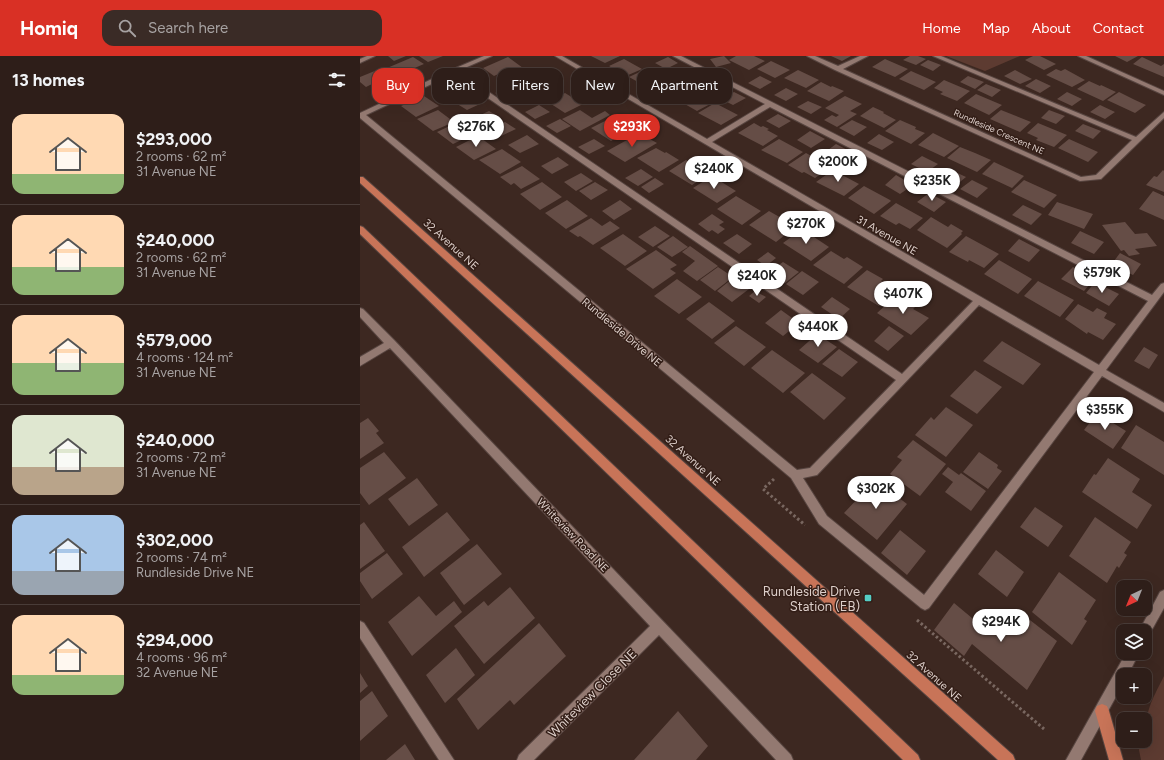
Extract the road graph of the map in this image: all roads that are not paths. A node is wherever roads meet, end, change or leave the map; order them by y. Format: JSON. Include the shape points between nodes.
{"nodes":[{"id":1,"x":372,"y":56,"type":"edge"},
{"id":2,"x":489,"y":56,"type":"edge"},
{"id":3,"x":558,"y":56,"type":"edge"},
{"id":4,"x":676,"y":56,"type":"edge"},
{"id":5,"x":810,"y":56,"type":"edge"},
{"id":6,"x":865,"y":56,"type":"edge"},
{"id":7,"x":936,"y":56,"type":"edge"},
{"id":8,"x":1081,"y":56,"type":"edge"},
{"id":9,"x":360,"y":61,"type":"edge"},
{"id":10,"x":460,"y":68,"type":"edge"},
{"id":11,"x":837,"y":69,"type":"junction"},
{"id":12,"x":432,"y":81,"type":"edge"},
{"id":13,"x":1164,"y":93,"type":"edge"},
{"id":14,"x":489,"y":96,"type":"edge"},
{"id":15,"x":770,"y":104,"type":"junction"},
{"id":16,"x":1164,"y":114,"type":"edge"},
{"id":17,"x":361,"y":115,"type":"edge"},
{"id":18,"x":1137,"y":140,"type":"junction"},
{"id":19,"x":706,"y":143,"type":"junction"},
{"id":20,"x":360,"y":179,"type":"edge"},
{"id":21,"x":360,"y":229,"type":"edge"},
{"id":22,"x":1164,"y":286,"type":"edge"},
{"id":23,"x":1154,"y":300,"type":"junction"},
{"id":24,"x":978,"y":301,"type":"junction"},
{"id":25,"x":360,"y":311,"type":"edge"},
{"id":26,"x":391,"y":343,"type":"junction"},
{"id":27,"x":360,"y":362,"type":"edge"},
{"id":28,"x":1100,"y":370,"type":"junction"},
{"id":29,"x":902,"y":379,"type":"junction"},
{"id":30,"x":1164,"y":408,"type":"edge"},
{"id":31,"x":795,"y":475,"type":"junction"},
{"id":32,"x":1164,"y":596,"type":"edge"},
{"id":33,"x":1149,"y":624,"type":"edge"},
{"id":34,"x":659,"y":626,"type":"junction"},
{"id":35,"x":360,"y":627,"type":"edge"},
{"id":36,"x":1129,"y":660,"type":"edge"},
{"id":37,"x":1102,"y":711,"type":"junction"},
{"id":38,"x":447,"y":760,"type":"edge"},
{"id":39,"x":524,"y":760,"type":"edge"},
{"id":40,"x":786,"y":760,"type":"edge"},
{"id":41,"x":913,"y":760,"type":"edge"},
{"id":42,"x":1008,"y":760,"type":"edge"},
{"id":43,"x":1073,"y":760,"type":"edge"},
{"id":44,"x":1116,"y":760,"type":"edge"}],
"edges":[{"from":1,"to":9,"type":"street"},
{"from":2,"to":10,"type":"street","name":"Rundleside Drive NE"},
{"from":3,"to":19,"type":"street","name":"31 Avenue NE"},
{"from":4,"to":15,"type":"street"},
{"from":5,"to":11,"type":"street","name":"Rundleside Crescent NE"},
{"from":6,"to":11,"type":"street"},
{"from":7,"to":18,"type":"street"},
{"from":8,"to":13,"type":"street"},
{"from":11,"to":18,"type":"street","name":"Rundleside Crescent NE","via":[[1080,179],[1098,177]]},
{"from":12,"to":17,"type":"street","name":"Rundleside Drive NE"},
{"from":14,"to":29,"type":"street"},
{"from":15,"to":19,"type":"street"},
{"from":15,"to":23,"type":"street"},
{"from":16,"to":18,"type":"street","name":"Rundleside Crescent NE"},
{"from":17,"to":31,"type":"street","name":"Rundleside Drive NE"},
{"from":19,"to":24,"type":"street","name":"31 Avenue NE"},
{"from":20,"to":42,"type":"main road","name":"32 Avenue NE"},
{"from":21,"to":41,"type":"main road"},
{"from":22,"to":23,"type":"street"},
{"from":23,"to":28,"type":"street"},
{"from":24,"to":28,"type":"street","name":"31 Avenue NE"},
{"from":24,"to":29,"type":"street"},
{"from":25,"to":26,"type":"street","name":"Whiteview Road NE"},
{"from":26,"to":27,"type":"street"},
{"from":26,"to":34,"type":"street","name":"Whiteview Road NE"},
{"from":28,"to":30,"type":"street","name":"31 Avenue NE"},
{"from":28,"to":31,"type":"street","name":"Rundleside Drive NE","via":[[925,604],[823,520]]},
{"from":29,"to":31,"type":"street","via":[[813,472]]},
{"from":32,"to":33,"type":"street"},
{"from":34,"to":39,"type":"street","name":"Whiteview Close NE"},
{"from":34,"to":40,"type":"street","name":"Whiteview Road NE"},
{"from":35,"to":38,"type":"street"},
{"from":36,"to":37,"type":"street"},
{"from":37,"to":43,"type":"street"},
{"from":37,"to":44,"type":"main road"}]}
